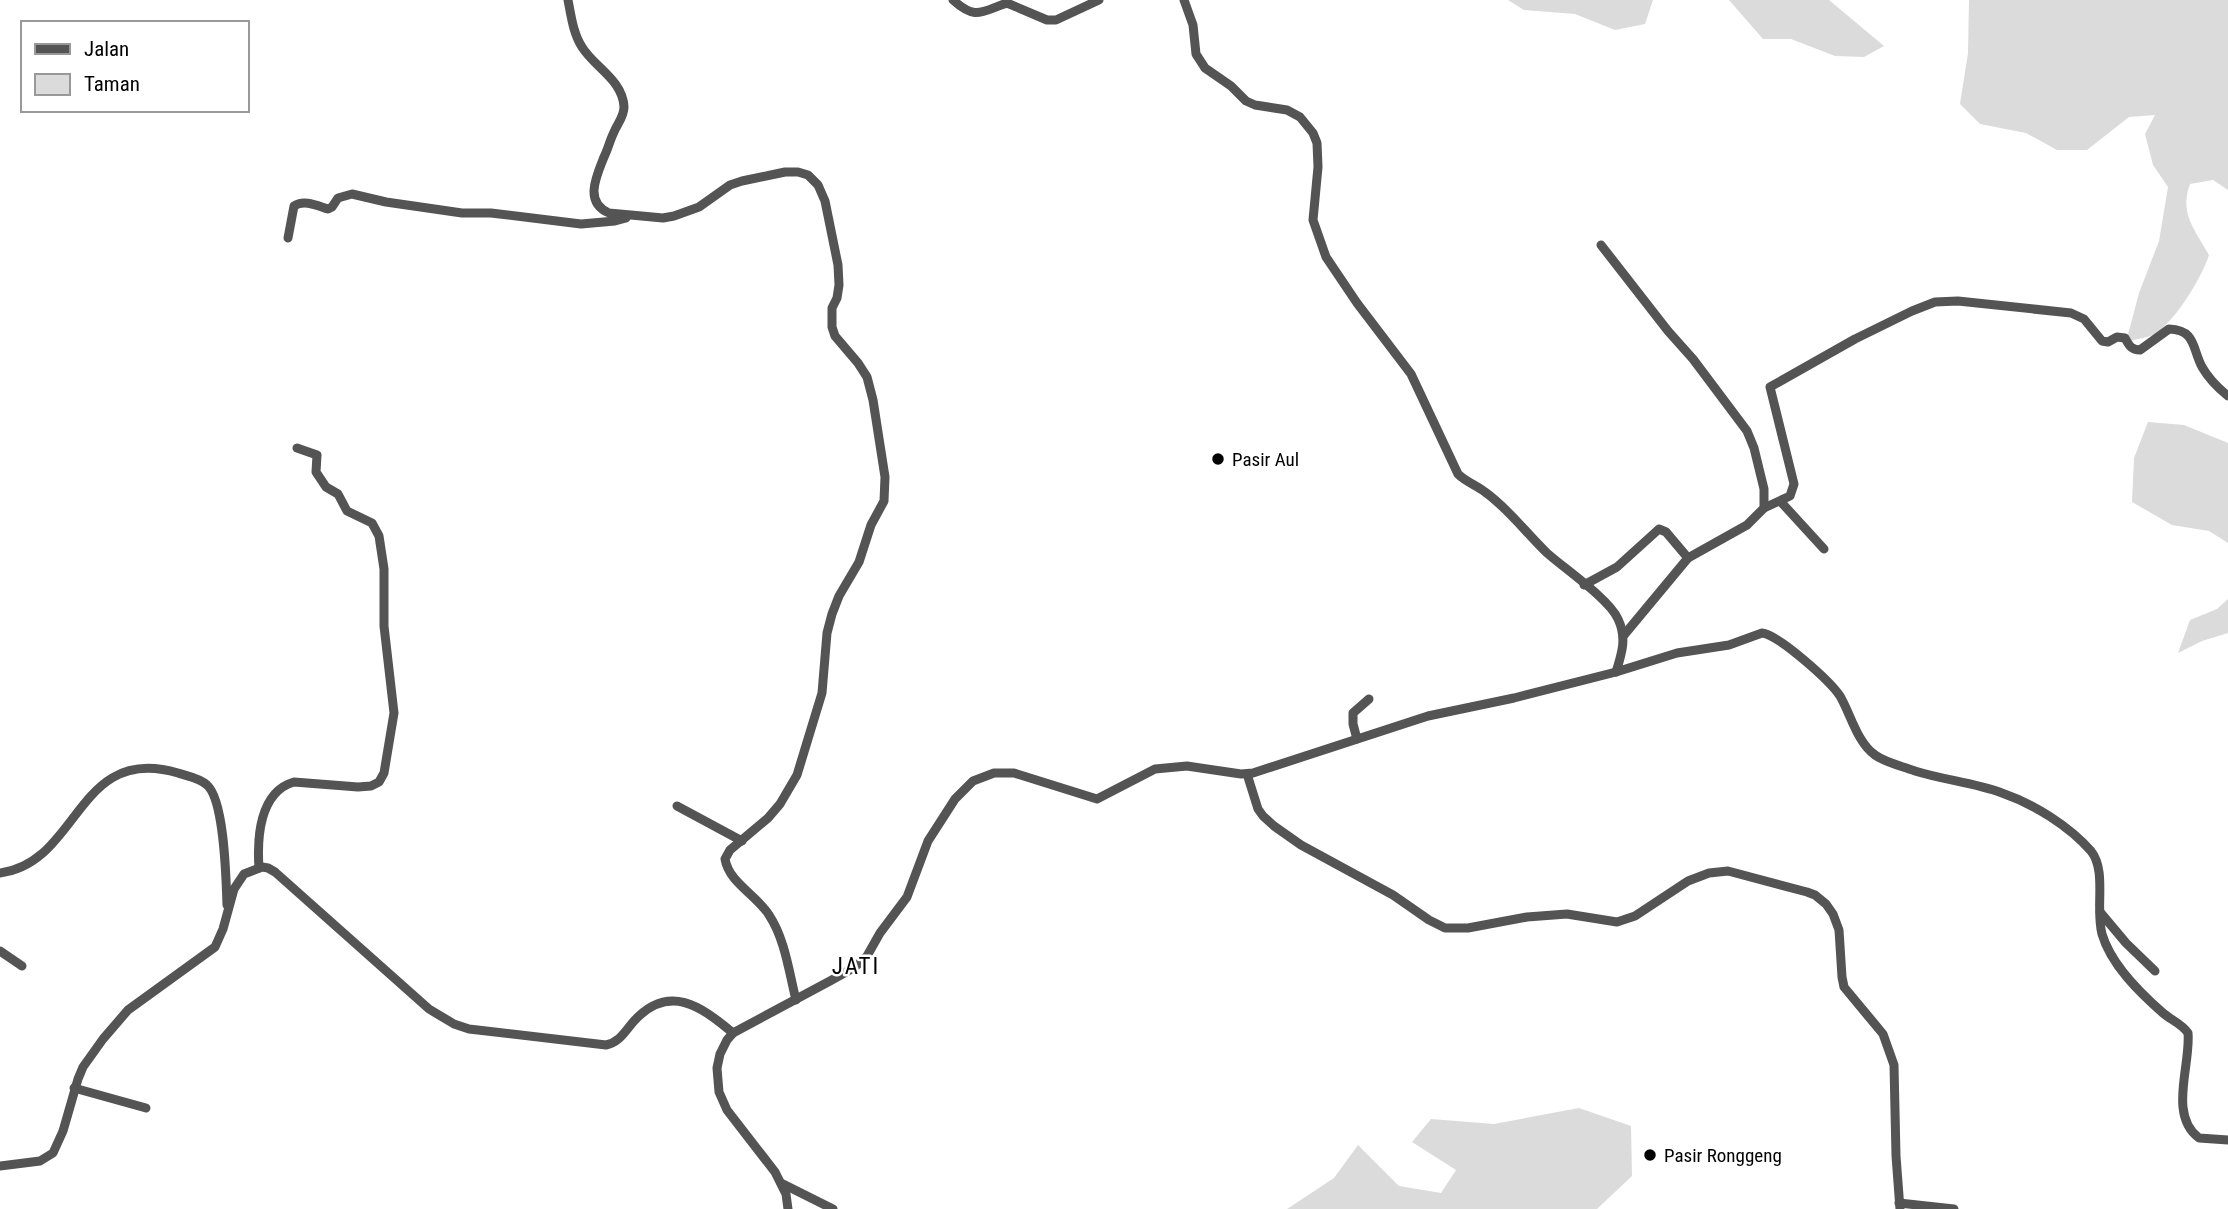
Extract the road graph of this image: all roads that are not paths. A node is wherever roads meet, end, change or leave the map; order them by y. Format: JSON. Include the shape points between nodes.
{"nodes":[{"id":1,"x":568,"y":0,"type":"edge"},
{"id":2,"x":953,"y":0,"type":"edge"},
{"id":3,"x":1099,"y":0,"type":"edge"},
{"id":4,"x":1184,"y":0,"type":"edge"},
{"id":5,"x":632,"y":216,"type":"junction"},
{"id":6,"x":288,"y":238,"type":"dead end"},
{"id":7,"x":1601,"y":245,"type":"dead end"},
{"id":8,"x":2228,"y":397,"type":"edge"},
{"id":9,"x":298,"y":447,"type":"dead end"},
{"id":10,"x":1781,"y":502,"type":"junction"},
{"id":11,"x":1764,"y":508,"type":"junction"},
{"id":12,"x":1824,"y":549,"type":"dead end"},
{"id":13,"x":1688,"y":558,"type":"junction"},
{"id":14,"x":1584,"y":585,"type":"junction"},
{"id":15,"x":1623,"y":635,"type":"junction"},
{"id":16,"x":1616,"y":672,"type":"junction"},
{"id":17,"x":1368,"y":699,"type":"dead end"},
{"id":18,"x":1357,"y":740,"type":"junction"},
{"id":19,"x":1247,"y":774,"type":"junction"},
{"id":20,"x":677,"y":806,"type":"dead end"},
{"id":21,"x":742,"y":841,"type":"junction"},
{"id":22,"x":259,"y":868,"type":"junction"},
{"id":23,"x":0,"y":873,"type":"edge"},
{"id":24,"x":2099,"y":910,"type":"junction"},
{"id":25,"x":227,"y":911,"type":"junction"},
{"id":26,"x":0,"y":951,"type":"edge"},
{"id":27,"x":22,"y":966,"type":"dead end"},
{"id":28,"x":2155,"y":971,"type":"dead end"},
{"id":29,"x":796,"y":1000,"type":"junction"},
{"id":30,"x":733,"y":1033,"type":"junction"},
{"id":31,"x":74,"y":1088,"type":"junction"},
{"id":32,"x":146,"y":1108,"type":"dead end"},
{"id":33,"x":2228,"y":1140,"type":"edge"},
{"id":34,"x":0,"y":1166,"type":"edge"},
{"id":35,"x":781,"y":1184,"type":"junction"},
{"id":36,"x":1899,"y":1206,"type":"edge"},
{"id":37,"x":788,"y":1209,"type":"edge"},
{"id":38,"x":833,"y":1209,"type":"edge"},
{"id":39,"x":1954,"y":1209,"type":"edge"}],
"edges":[{"from":1,"to":5,"type":"street","via":[[578,41],[609,75],[624,105],[594,180],[593,196],[601,210]]},
{"from":2,"to":3,"type":"street","via":[[971,13],[1007,3],[1047,20]]},
{"from":4,"to":14,"type":"street","via":[[1196,54],[1206,68],[1246,101],[1287,110],[1313,133],[1318,167],[1313,220],[1326,257],[1411,374],[1458,474],[1494,499]]},
{"from":5,"to":6,"type":"street","via":[[581,224],[462,213],[352,194],[338,198],[328,209],[297,203]]},
{"from":5,"to":21,"type":"street","via":[[674,216],[699,207],[741,180],[785,172],[808,175],[825,201],[838,265],[832,327],[867,377],[873,400],[885,477],[884,502],[832,614],[822,693],[793,785],[768,818]]},
{"from":7,"to":11,"type":"street","via":[[1747,431],[1761,475]]},
{"from":8,"to":10,"type":"street","via":[[2207,376],[2183,331],[2169,329],[2135,350],[2125,338],[2102,341],[2084,319],[2071,313],[1935,302],[1855,339],[1770,387],[1794,478],[1792,494]]},
{"from":9,"to":22,"type":"street","via":[[317,455],[316,472],[326,487],[338,494],[347,511],[370,522],[378,532],[393,721],[384,773],[375,785],[300,782],[279,791],[261,823]]},
{"from":10,"to":11,"type":"street"},
{"from":10,"to":12,"type":"street"},
{"from":11,"to":13,"type":"street","via":[[1747,525]]},
{"from":13,"to":14,"type":"street","via":[[1659,529],[1617,567]]},
{"from":13,"to":15,"type":"street"},
{"from":14,"to":15,"type":"street","via":[[1612,608]]},
{"from":15,"to":16,"type":"street"},
{"from":16,"to":18,"type":"street","via":[[1428,716]]},
{"from":16,"to":24,"type":"street","via":[[1677,653],[1760,634],[1772,636],[1832,685],[1866,747],[1879,758],[1937,778],[2001,792],[2076,836],[2099,865]]},
{"from":17,"to":18,"type":"street","via":[[1353,713]]},
{"from":18,"to":19,"type":"street"},
{"from":19,"to":29,"type":"street","via":[[1164,767],[1097,799],[1013,773],[979,779],[960,792],[940,822],[925,846],[907,897],[867,956]]},
{"from":19,"to":36,"type":"street","via":[[1258,809],[1274,826],[1445,928],[1567,914],[1617,922],[1635,916],[1688,881],[1716,872],[1815,895],[1837,922],[1844,987],[1883,1034],[1894,1065]]},
{"from":20,"to":21,"type":"street"},
{"from":21,"to":29,"type":"street","via":[[728,853],[726,864],[773,921]]},
{"from":22,"to":25,"type":"street","via":[[242,877]]},
{"from":22,"to":30,"type":"street","via":[[275,872],[419,1000],[454,1024],[606,1045],[618,1040],[651,1006],[678,1001],[705,1011]]},
{"from":23,"to":25,"type":"street","via":[[33,862],[113,777],[133,770],[160,770],[202,782],[212,791],[223,840]]},
{"from":24,"to":28,"type":"street"},
{"from":24,"to":33,"type":"street","via":[[2106,945],[2120,968],[2188,1033],[2183,1101],[2191,1130],[2203,1139]]},
{"from":25,"to":31,"type":"street","via":[[215,947],[128,1010],[83,1067]]},
{"from":26,"to":27,"type":"street"},
{"from":29,"to":30,"type":"street"},
{"from":30,"to":35,"type":"street","via":[[718,1061],[719,1092]]},
{"from":31,"to":32,"type":"street"},
{"from":31,"to":34,"type":"street","via":[[54,1153],[40,1161]]},
{"from":35,"to":37,"type":"street"},
{"from":35,"to":38,"type":"street"},
{"from":36,"to":39,"type":"street"}]}
